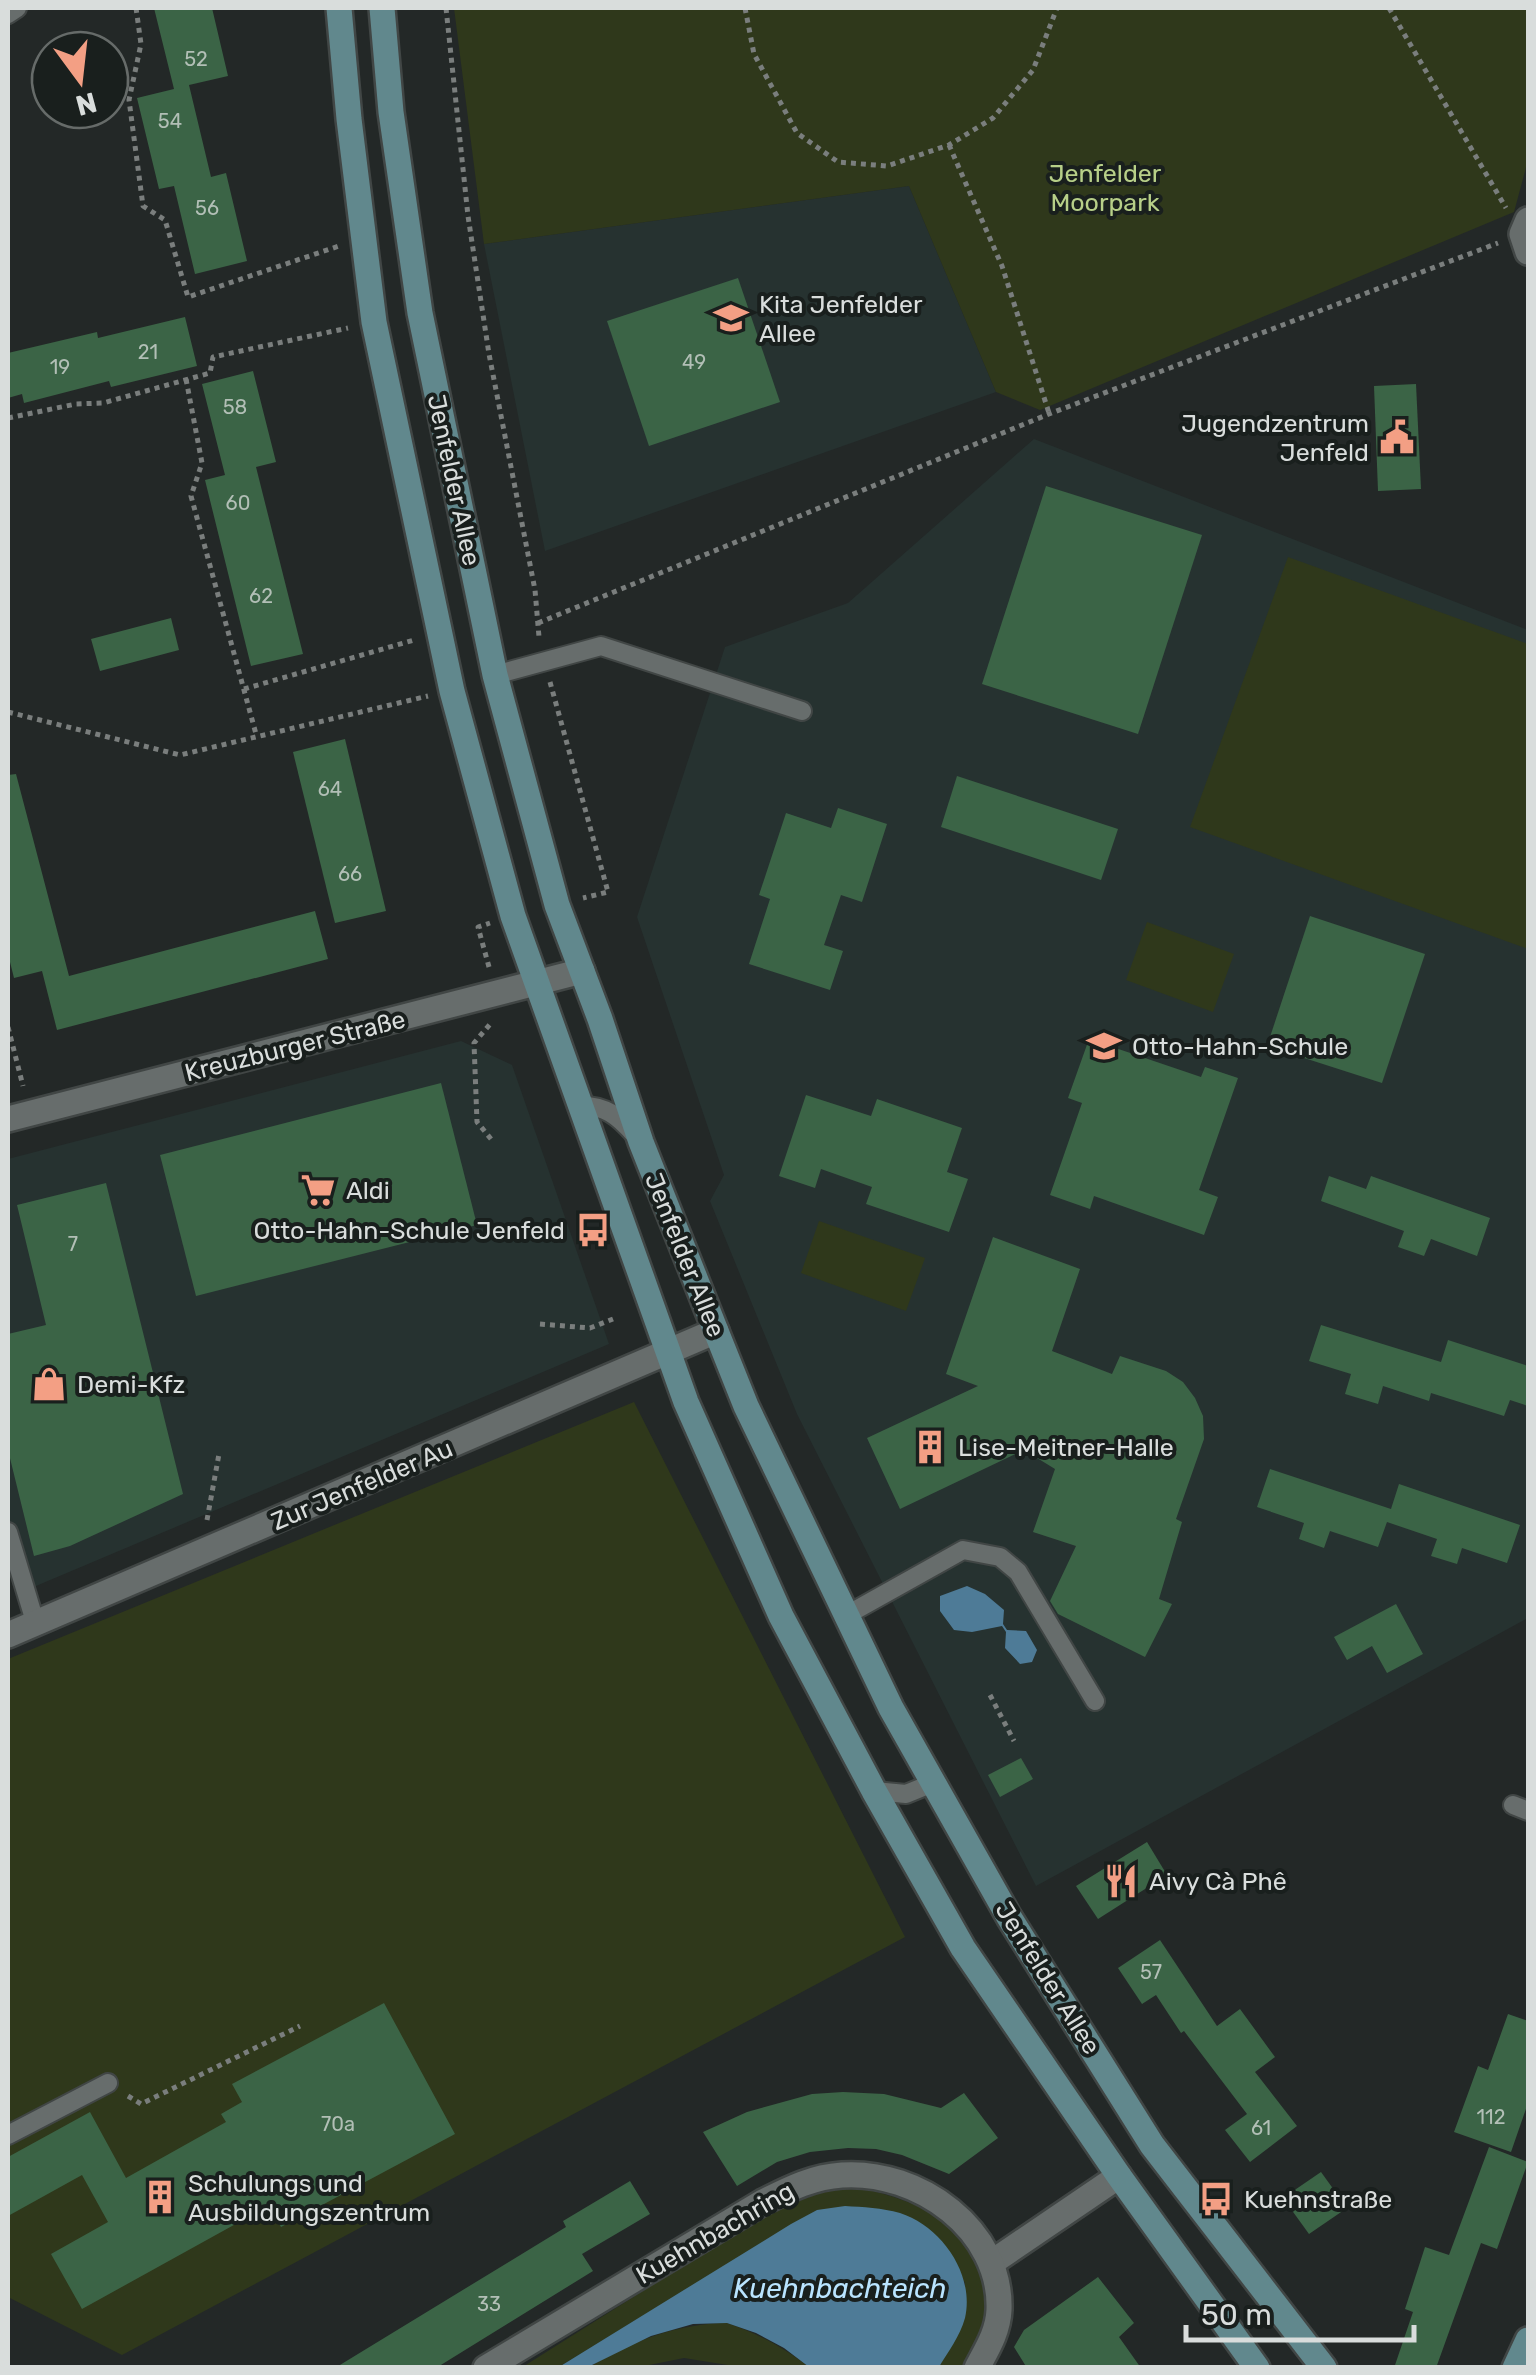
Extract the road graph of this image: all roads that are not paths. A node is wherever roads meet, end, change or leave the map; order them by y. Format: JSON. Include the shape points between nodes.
{"nodes":[{"id":1,"x":17,"y":8,"type":"edge"},
{"id":2,"x":339,"y":8,"type":"edge"},
{"id":3,"x":382,"y":8,"type":"edge"},
{"id":4,"x":8,"y":14,"type":"edge"},
{"id":5,"x":495,"y":675,"type":"junction"},
{"id":6,"x":802,"y":711,"type":"dead end"},
{"id":7,"x":582,"y":971,"type":"junction"},
{"id":8,"x":536,"y":983,"type":"junction"},
{"id":9,"x":580,"y":1106,"type":"junction"},
{"id":10,"x":19,"y":1116,"type":"edge"},
{"id":11,"x":640,"y":1142,"type":"junction"},
{"id":12,"x":716,"y":1332,"type":"junction"},
{"id":13,"x":667,"y":1352,"type":"junction"},
{"id":14,"x":8,"y":1532,"type":"edge"},
{"id":15,"x":845,"y":1616,"type":"junction"},
{"id":16,"x":36,"y":1625,"type":"junction"},
{"id":17,"x":8,"y":1635,"type":"edge"},
{"id":18,"x":1095,"y":1701,"type":"dead end"},
{"id":19,"x":933,"y":1783,"type":"junction"},
{"id":20,"x":874,"y":1792,"type":"junction"},
{"id":21,"x":108,"y":2084,"type":"road end"},
{"id":22,"x":8,"y":2135,"type":"edge"},
{"id":23,"x":1168,"y":2168,"type":"junction"},
{"id":24,"x":1119,"y":2176,"type":"junction"},
{"id":25,"x":991,"y":2263,"type":"junction"},
{"id":26,"x":1528,"y":2340,"type":"edge"},
{"id":27,"x":486,"y":2368,"type":"edge"},
{"id":28,"x":977,"y":2368,"type":"edge"},
{"id":29,"x":1257,"y":2368,"type":"edge"},
{"id":30,"x":1324,"y":2368,"type":"edge"},
{"id":31,"x":1515,"y":2368,"type":"edge"}],
"edges":[{"from":1,"to":4,"type":"lane"},
{"from":2,"to":8,"type":"main road","name":"Jenfelder Allee","via":[[374,322],[452,690]]},
{"from":3,"to":5,"type":"main road","name":"Jenfelder Allee","via":[[420,314]]},
{"from":5,"to":6,"type":"lane","via":[[601,646]]},
{"from":5,"to":7,"type":"main road","name":"Jenfelder Allee","via":[[557,904]]},
{"from":7,"to":8,"type":"street","name":"Kreuzburger Straße"},
{"from":7,"to":11,"type":"main road","name":"Jenfelder Allee"},
{"from":8,"to":9,"type":"main road","name":"Jenfelder Allee"},
{"from":8,"to":10,"type":"street","name":"Kreuzburger Straße"},
{"from":9,"to":11,"type":"lane","via":[[615,1114]]},
{"from":9,"to":13,"type":"main road","name":"Jenfelder Allee"},
{"from":11,"to":12,"type":"main road","name":"Jenfelder Allee"},
{"from":12,"to":13,"type":"street","name":"Zur Jenfelder Au"},
{"from":12,"to":15,"type":"main road","name":"Jenfelder Allee"},
{"from":13,"to":16,"type":"street","name":"Zur Jenfelder Au"},
{"from":13,"to":20,"type":"main road","name":"Jenfelder Allee","via":[[781,1616]]},
{"from":14,"to":16,"type":"lane"},
{"from":15,"to":18,"type":"lane","via":[[963,1550],[1000,1557],[1018,1572]]},
{"from":15,"to":19,"type":"main road","name":"Jenfelder Allee"},
{"from":16,"to":17,"type":"street","name":"Zur Jenfelder Au"},
{"from":19,"to":20,"type":"lane","via":[[906,1794]]},
{"from":19,"to":23,"type":"main road","name":"Jenfelder Allee","via":[[1009,1918]]},
{"from":20,"to":24,"type":"main road","name":"Jenfelder Allee","via":[[963,1948]]},
{"from":21,"to":22,"type":"lane"},
{"from":23,"to":24,"type":"main road"},
{"from":23,"to":30,"type":"main road","name":"Jenfelder Allee"},
{"from":24,"to":25,"type":"street"},
{"from":24,"to":29,"type":"main road","name":"Jenfelder Allee"},
{"from":25,"to":27,"type":"street","name":"Kuehnbachring","via":[[974,2230],[924,2193],[846,2175],[803,2182]]},
{"from":25,"to":28,"type":"street","name":"Kuehnbachring","via":[[999,2313]]},
{"from":26,"to":31,"type":"main road"}]}
